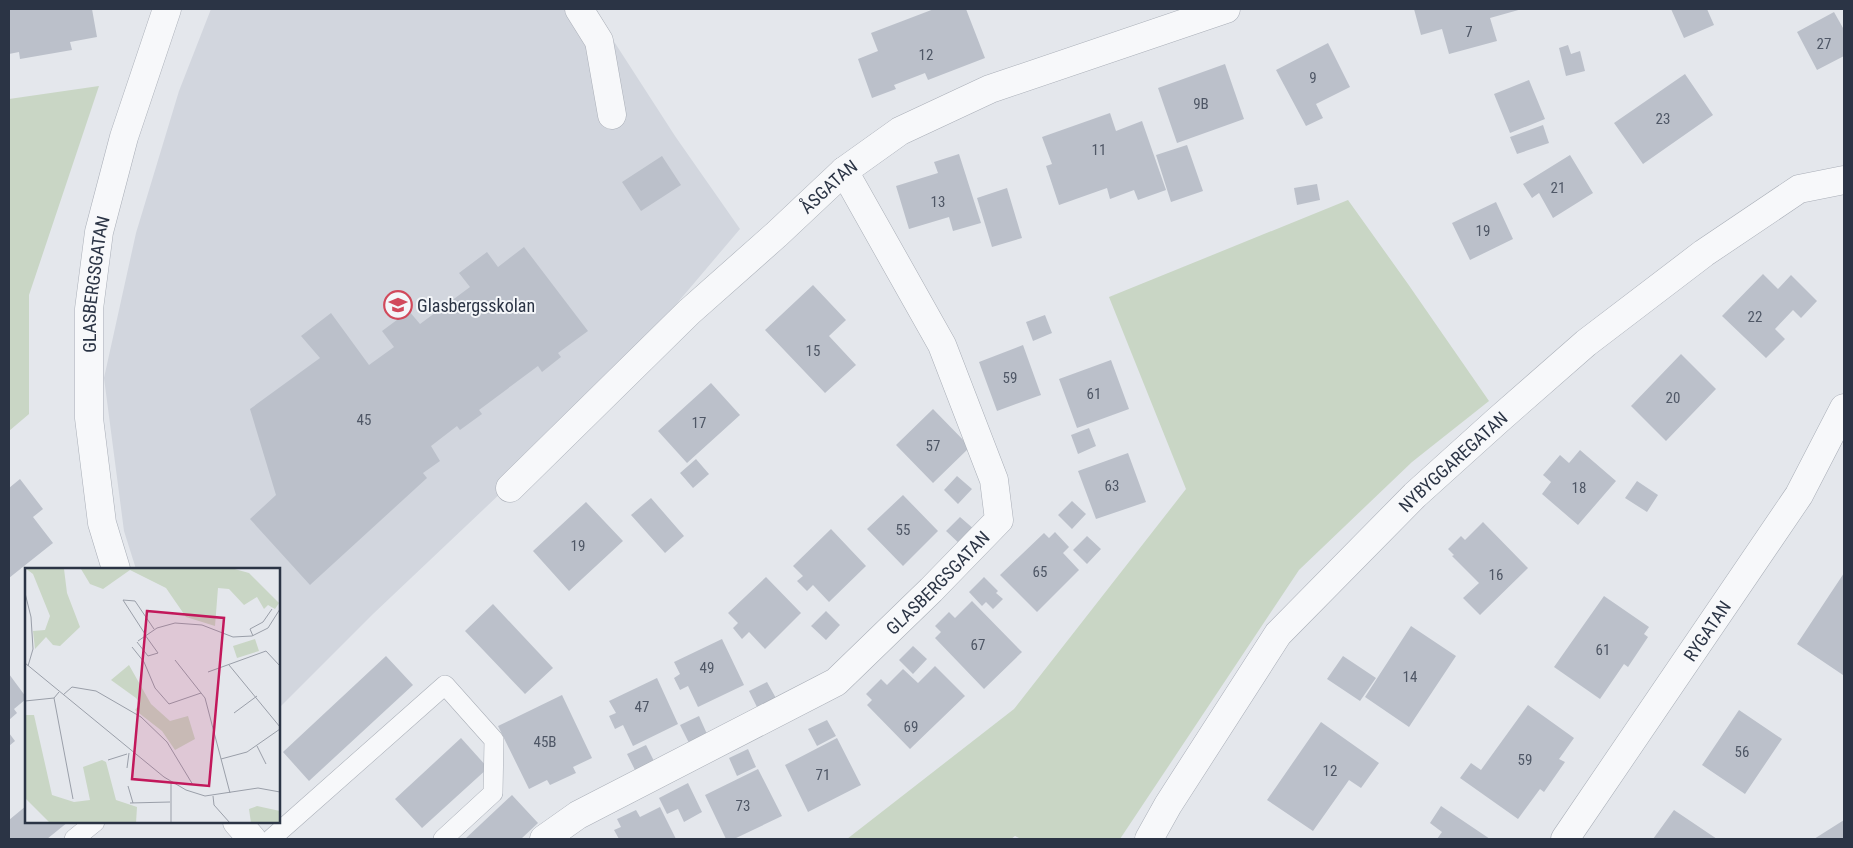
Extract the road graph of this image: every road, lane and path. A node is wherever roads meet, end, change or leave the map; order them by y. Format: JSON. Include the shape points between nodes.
{"nodes":[{"id":1,"x":168,"y":9,"type":"edge"},
{"id":2,"x":579,"y":9,"type":"edge"},
{"id":3,"x":1226,"y":9,"type":"edge"},
{"id":4,"x":612,"y":115,"type":"dead end"},
{"id":5,"x":844,"y":171,"type":"junction"},
{"id":6,"x":1844,"y":180,"type":"edge"},
{"id":7,"x":1843,"y":413,"type":"edge"},
{"id":8,"x":510,"y":488,"type":"dead end"},
{"id":9,"x":116,"y":568,"type":"edge"},
{"id":10,"x":94,"y":823,"type":"edge"},
{"id":11,"x":238,"y":823,"type":"edge"},
{"id":12,"x":74,"y":839,"type":"edge"},
{"id":13,"x":252,"y":839,"type":"edge"},
{"id":14,"x":271,"y":839,"type":"edge"},
{"id":15,"x":443,"y":839,"type":"edge"},
{"id":16,"x":544,"y":839,"type":"edge"},
{"id":17,"x":1149,"y":839,"type":"edge"},
{"id":18,"x":1565,"y":839,"type":"edge"}],
"edges":[{"from":1,"to":9,"type":"street","name":"GLASBERGSGATAN","via":[[124,138],[99,232],[89,309],[89,418],[102,523]]},
{"from":2,"to":4,"type":"street","via":[[599,41]]},
{"from":3,"to":5,"type":"street","name":"ÅSGATAN","via":[[990,89],[900,131]]},
{"from":5,"to":8,"type":"street","name":"ÅSGATAN","via":[[689,312]]},
{"from":5,"to":16,"type":"street","name":"GLASBERGSGATAN","via":[[942,345],[994,480],[999,520],[836,682],[578,816]]},
{"from":6,"to":17,"type":"street","name":"NYBYGGAREGATAN","via":[[1799,189],[1704,253],[1586,343],[1415,495],[1278,634]]},
{"from":7,"to":18,"type":"street","name":"RYGATAN","via":[[1799,495]]},
{"from":10,"to":12,"type":"lane"},
{"from":11,"to":13,"type":"street"},
{"from":14,"to":15,"type":"lane","via":[[445,685],[494,740],[494,793]]}]}
